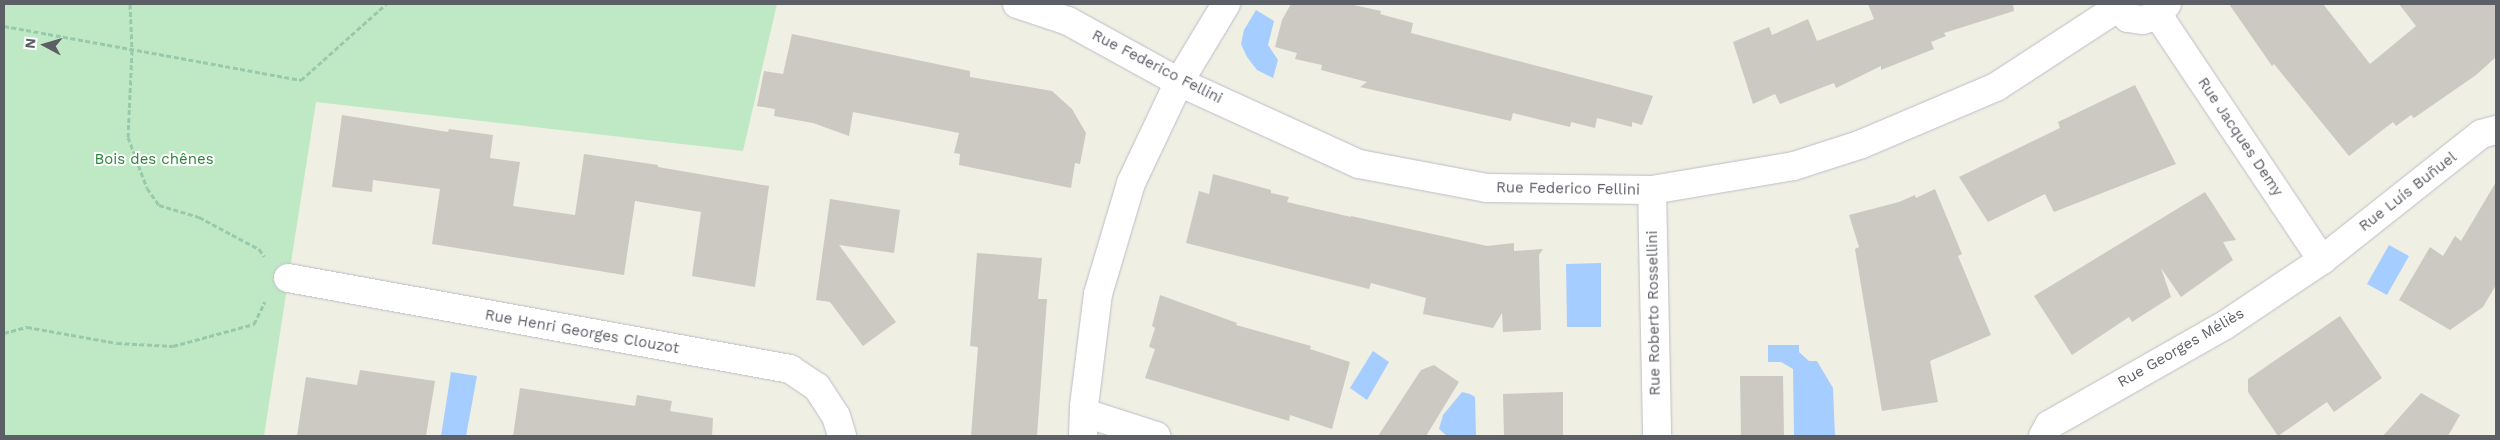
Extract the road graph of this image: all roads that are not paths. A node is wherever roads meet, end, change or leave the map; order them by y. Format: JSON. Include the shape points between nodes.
{"nodes":[{"id":1,"x":1017,"y":4,"type":"edge"},
{"id":2,"x":1226,"y":4,"type":"edge"},
{"id":3,"x":2116,"y":6,"type":"edge"},
{"id":4,"x":2162,"y":9,"type":"edge"},
{"id":5,"x":1179,"y":82,"type":"junction"},
{"id":6,"x":2496,"y":130,"type":"edge"},
{"id":7,"x":1652,"y":190,"type":"junction"},
{"id":8,"x":2322,"y":260,"type":"junction"},
{"id":9,"x":275,"y":279,"type":"road end"},
{"id":10,"x":1084,"y":425,"type":"edge"},
{"id":11,"x":842,"y":436,"type":"edge"},
{"id":12,"x":1156,"y":436,"type":"edge"},
{"id":13,"x":1657,"y":436,"type":"edge"},
{"id":14,"x":2043,"y":436,"type":"edge"}],
"edges":[{"from":1,"to":5,"type":"street","name":"Rue Federico Fellini","via":[[1068,21]]},
{"from":2,"to":5,"type":"street"},
{"from":3,"to":4,"type":"street","via":[[2128,18],[2142,20]]},
{"from":3,"to":7,"type":"street","name":"Rue Federico Fellini","via":[[1996,88],[1862,144],[1794,166]]},
{"from":4,"to":8,"type":"street","name":"Rue Jacques Demy"},
{"from":5,"to":7,"type":"street","name":"Rue Federico Fellini","via":[[1359,164],[1487,188]]},
{"from":5,"to":10,"type":"street","via":[[1130,183],[1098,294]]},
{"from":6,"to":8,"type":"street","name":"Rue Luís Buñuel","via":[[2481,134]]},
{"from":7,"to":13,"type":"street","name":"Rue Roberto Rossellini"},
{"from":8,"to":14,"type":"street","name":"Rue Georges Méliès","via":[[2225,324],[2049,425]]},
{"from":9,"to":11,"type":"street","name":"Rue Henri Georges Clouzot","via":[[790,369],[817,387],[836,416]]},
{"from":10,"to":12,"type":"street"}]}
